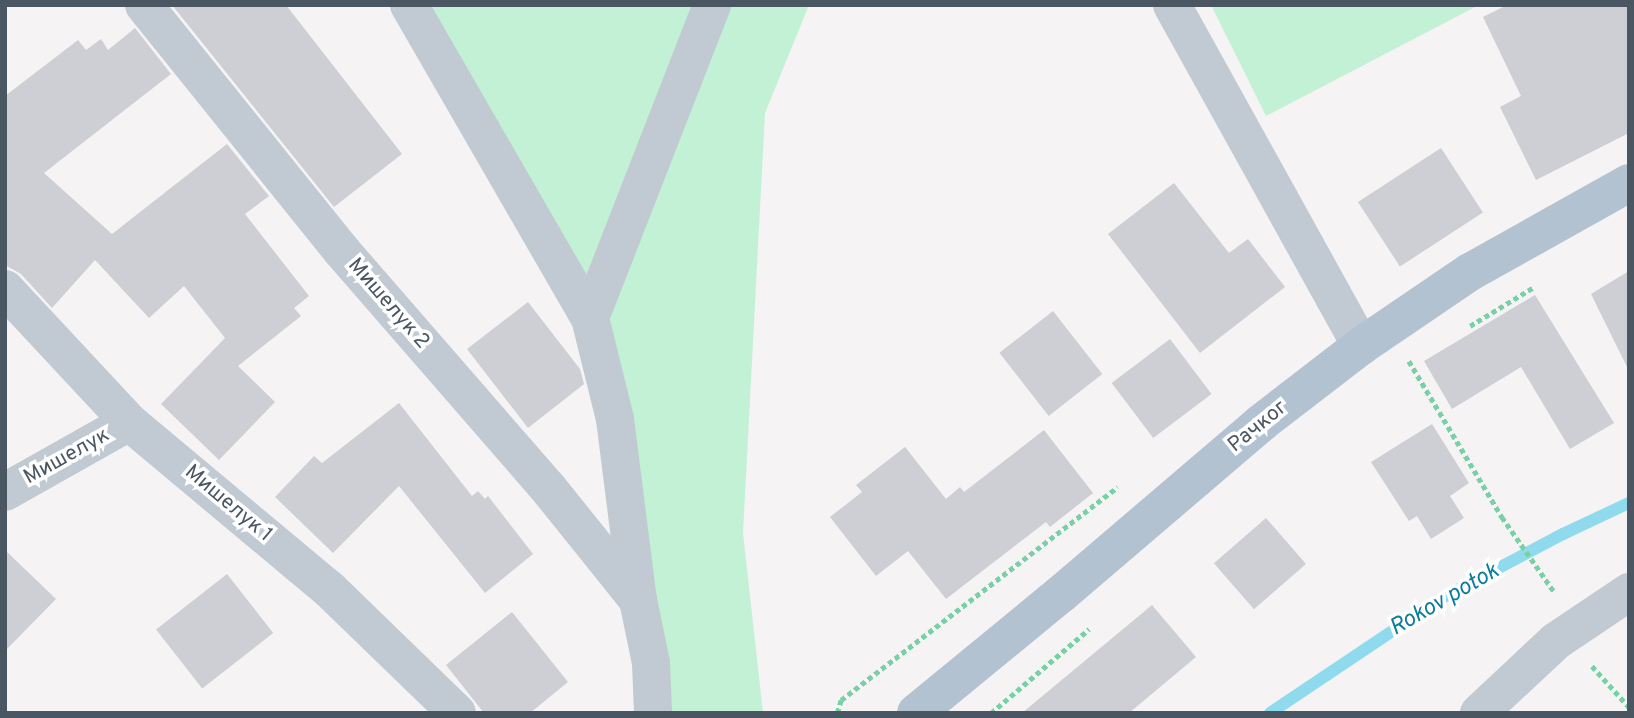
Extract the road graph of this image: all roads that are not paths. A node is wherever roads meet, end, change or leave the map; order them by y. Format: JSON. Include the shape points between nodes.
{"nodes":[{"id":1,"x":144,"y":5,"type":"edge"},
{"id":2,"x":409,"y":5,"type":"edge"},
{"id":3,"x":712,"y":5,"type":"edge"},
{"id":4,"x":1172,"y":5,"type":"edge"},
{"id":5,"x":1629,"y":183,"type":"edge"},
{"id":6,"x":5,"y":289,"type":"edge"},
{"id":7,"x":590,"y":318,"type":"junction"},
{"id":8,"x":1375,"y":337,"type":"junction"},
{"id":9,"x":130,"y":422,"type":"junction"},
{"id":10,"x":5,"y":492,"type":"edge"},
{"id":11,"x":1629,"y":592,"type":"edge"},
{"id":12,"x":638,"y":600,"type":"junction"},
{"id":13,"x":457,"y":713,"type":"edge"},
{"id":14,"x":653,"y":713,"type":"edge"},
{"id":15,"x":916,"y":713,"type":"edge"},
{"id":16,"x":1479,"y":713,"type":"edge"}],
"edges":[{"from":1,"to":12,"type":"street","name":"Мишелук 2","via":[[341,250],[548,488]]},
{"from":2,"to":7,"type":"street"},
{"from":3,"to":7,"type":"street"},
{"from":4,"to":8,"type":"street"},
{"from":5,"to":8,"type":"main road","name":"Рачког","via":[[1470,272]]},
{"from":6,"to":9,"type":"street","name":"Мишелук 1"},
{"from":7,"to":12,"type":"street","via":[[615,419]]},
{"from":8,"to":15,"type":"main road","name":"Рачког","via":[[1261,423]]},
{"from":9,"to":10,"type":"street","name":"Мишелук"},
{"from":9,"to":13,"type":"street","name":"Мишелук 1","via":[[329,589]]},
{"from":11,"to":16,"type":"street","via":[[1572,631]]},
{"from":12,"to":14,"type":"street","via":[[651,663]]}]}
